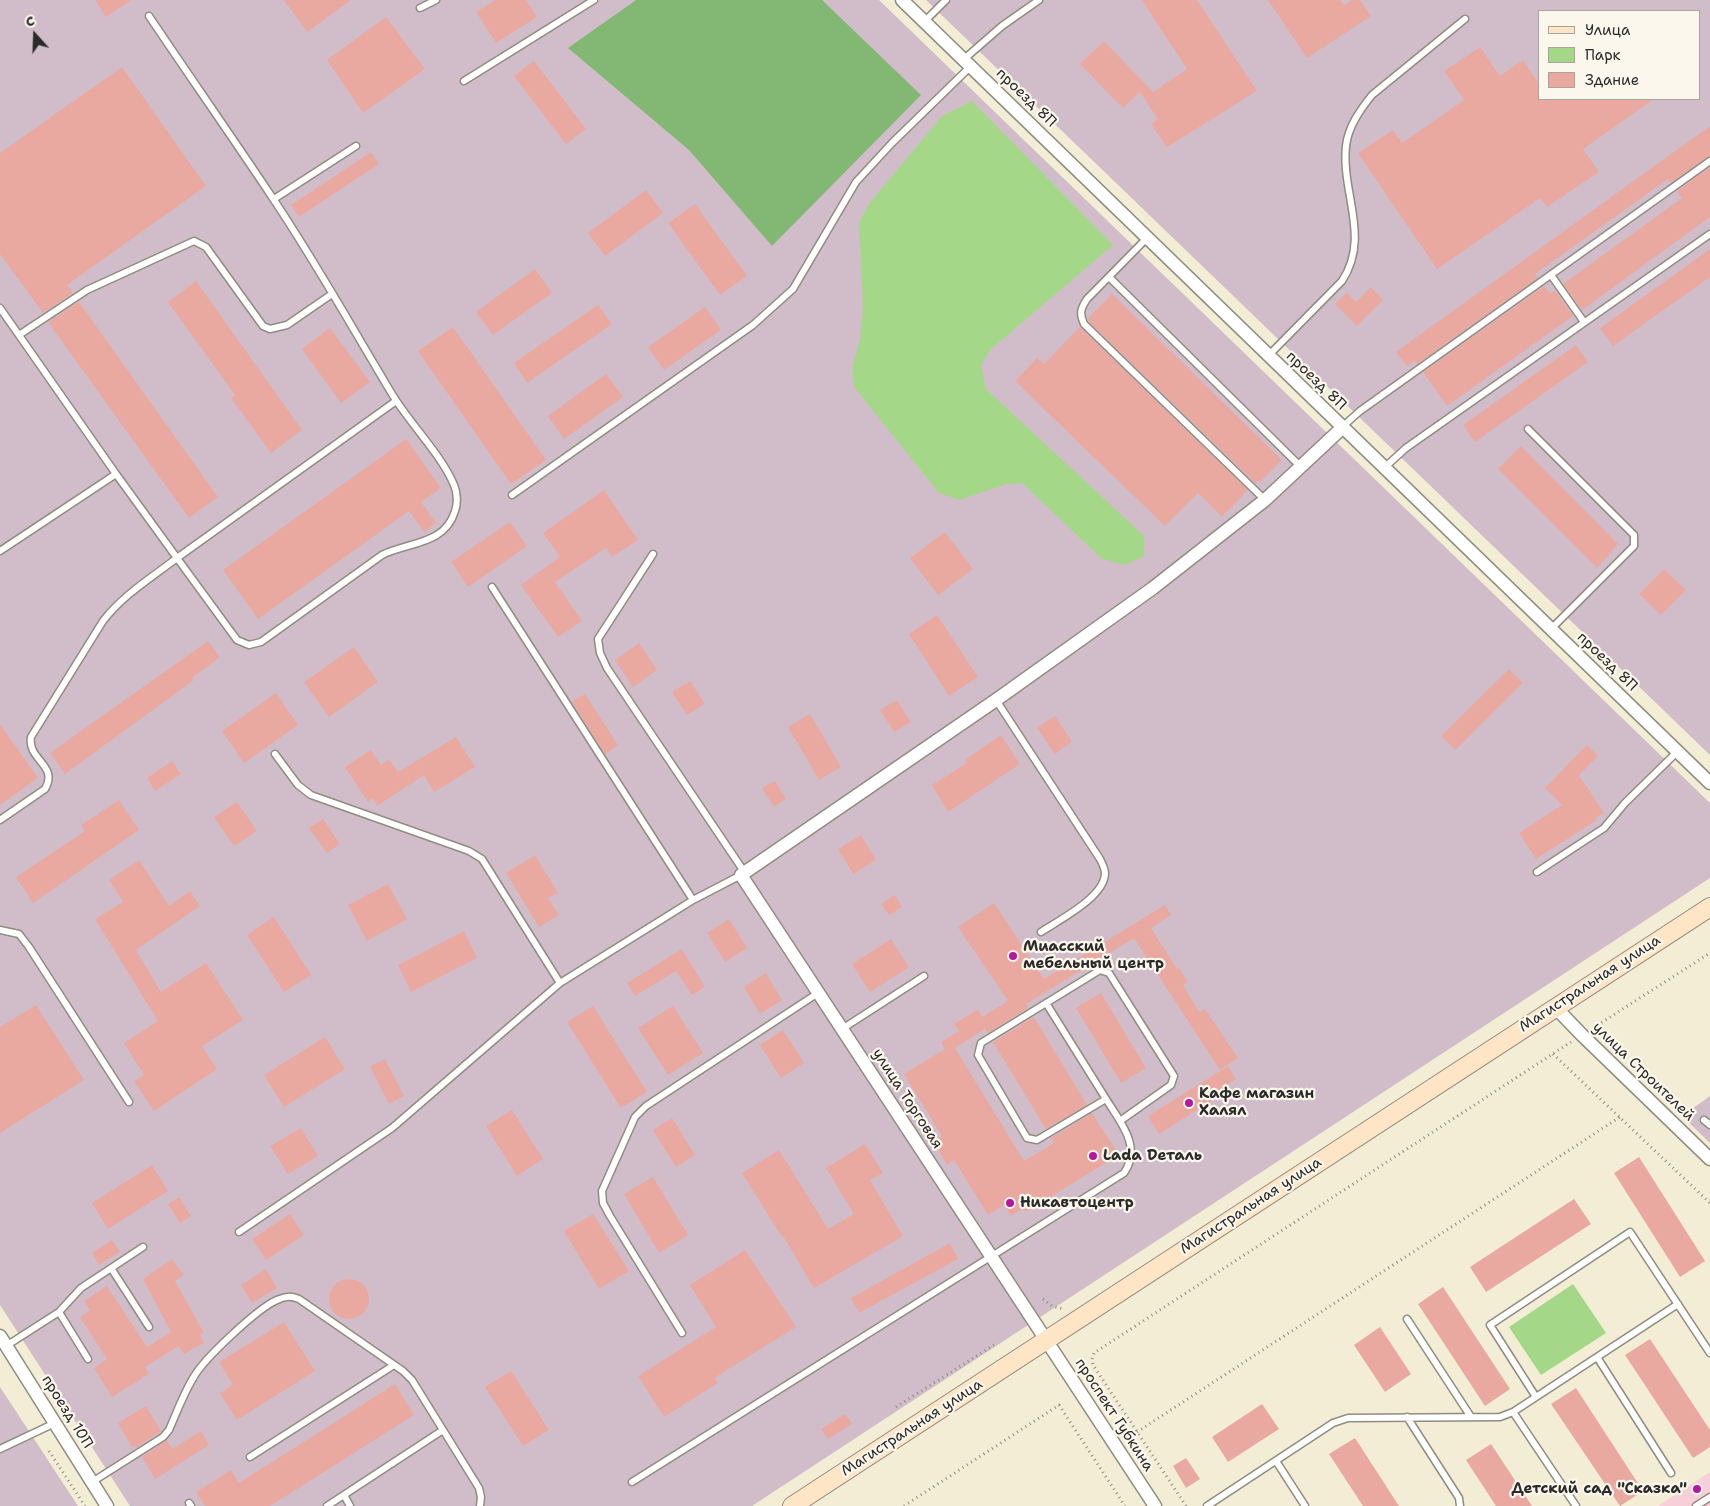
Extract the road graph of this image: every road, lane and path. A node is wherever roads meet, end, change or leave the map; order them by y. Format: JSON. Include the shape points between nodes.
{"nodes":[{"id":1,"x":436,"y":0,"type":"edge"},
{"id":2,"x":594,"y":0,"type":"edge"},
{"id":3,"x":902,"y":0,"type":"edge"},
{"id":4,"x":946,"y":0,"type":"edge"},
{"id":5,"x":1039,"y":0,"type":"edge"},
{"id":6,"x":420,"y":8,"type":"dead end"},
{"id":7,"x":149,"y":16,"type":"dead end"},
{"id":8,"x":1465,"y":19,"type":"dead end"},
{"id":9,"x":924,"y":22,"type":"junction"},
{"id":10,"x":966,"y":64,"type":"junction"},
{"id":11,"x":464,"y":81,"type":"dead end"},
{"id":12,"x":356,"y":146,"type":"dead end"},
{"id":13,"x":1710,"y":161,"type":"edge"},
{"id":14,"x":274,"y":199,"type":"junction"},
{"id":15,"x":1710,"y":234,"type":"edge"},
{"id":16,"x":1148,"y":237,"type":"junction"},
{"id":17,"x":1551,"y":275,"type":"junction"},
{"id":18,"x":1109,"y":277,"type":"junction"},
{"id":19,"x":332,"y":294,"type":"junction"},
{"id":20,"x":0,"y":308,"type":"edge"},
{"id":21,"x":1584,"y":322,"type":"junction"},
{"id":22,"x":19,"y":335,"type":"junction"},
{"id":23,"x":1267,"y":357,"type":"junction"},
{"id":24,"x":396,"y":400,"type":"junction"},
{"id":25,"x":1342,"y":428,"type":"junction"},
{"id":26,"x":1528,"y":429,"type":"dead end"},
{"id":27,"x":1301,"y":467,"type":"junction"},
{"id":28,"x":1383,"y":469,"type":"junction"},
{"id":29,"x":116,"y":474,"type":"junction"},
{"id":30,"x":512,"y":495,"type":"dead end"},
{"id":31,"x":1265,"y":500,"type":"junction"},
{"id":32,"x":0,"y":551,"type":"edge"},
{"id":33,"x":653,"y":554,"type":"dead end"},
{"id":34,"x":177,"y":558,"type":"junction"},
{"id":35,"x":492,"y":587,"type":"dead end"},
{"id":36,"x":1550,"y":630,"type":"junction"},
{"id":37,"x":996,"y":700,"type":"junction"},
{"id":38,"x":1677,"y":752,"type":"junction"},
{"id":39,"x":275,"y":754,"type":"dead end"},
{"id":40,"x":1710,"y":783,"type":"edge"},
{"id":41,"x":0,"y":820,"type":"edge"},
{"id":42,"x":1537,"y":872,"type":"dead end"},
{"id":43,"x":743,"y":874,"type":"junction"},
{"id":44,"x":693,"y":900,"type":"junction"},
{"id":45,"x":1710,"y":907,"type":"edge"},
{"id":46,"x":0,"y":930,"type":"edge"},
{"id":47,"x":1041,"y":932,"type":"dead end"},
{"id":48,"x":1710,"y":953,"type":"edge"},
{"id":49,"x":924,"y":976,"type":"dead end"},
{"id":50,"x":560,"y":983,"type":"junction"},
{"id":51,"x":818,"y":993,"type":"junction"},
{"id":52,"x":1046,"y":1003,"type":"junction"},
{"id":53,"x":1555,"y":1007,"type":"junction"},
{"id":54,"x":842,"y":1029,"type":"junction"},
{"id":55,"x":1582,"y":1035,"type":"junction"},
{"id":56,"x":1553,"y":1054,"type":"junction"},
{"id":57,"x":1106,"y":1099,"type":"junction"},
{"id":58,"x":130,"y":1102,"type":"dead end"},
{"id":59,"x":1620,"y":1117,"type":"junction"},
{"id":60,"x":1704,"y":1120,"type":"dead end"},
{"id":61,"x":1120,"y":1121,"type":"junction"},
{"id":62,"x":1710,"y":1126,"type":"edge"},
{"id":63,"x":1710,"y":1159,"type":"edge"},
{"id":64,"x":1710,"y":1203,"type":"edge"},
{"id":65,"x":239,"y":1232,"type":"dead end"},
{"id":66,"x":143,"y":1247,"type":"dead end"},
{"id":67,"x":991,"y":1257,"type":"junction"},
{"id":68,"x":111,"y":1268,"type":"junction"},
{"id":69,"x":1043,"y":1299,"type":"dead end"},
{"id":70,"x":1678,"y":1304,"type":"junction"},
{"id":71,"x":1071,"y":1307,"type":"dead end"},
{"id":72,"x":59,"y":1312,"type":"junction"},
{"id":73,"x":1407,"y":1319,"type":"dead end"},
{"id":74,"x":149,"y":1327,"type":"dead end"},
{"id":75,"x":682,"y":1333,"type":"dead end"},
{"id":76,"x":3,"y":1341,"type":"edge"},
{"id":77,"x":1046,"y":1341,"type":"junction"},
{"id":78,"x":996,"y":1343,"type":"dead end"},
{"id":79,"x":1710,"y":1353,"type":"edge"},
{"id":80,"x":1597,"y":1357,"type":"junction"},
{"id":81,"x":88,"y":1359,"type":"dead end"},
{"id":82,"x":394,"y":1365,"type":"junction"},
{"id":83,"x":1536,"y":1397,"type":"junction"},
{"id":84,"x":896,"y":1407,"type":"dead end"},
{"id":85,"x":1513,"y":1412,"type":"junction"},
{"id":86,"x":1407,"y":1417,"type":"junction"},
{"id":87,"x":1470,"y":1417,"type":"junction"},
{"id":88,"x":55,"y":1423,"type":"junction"},
{"id":89,"x":443,"y":1430,"type":"junction"},
{"id":90,"x":1137,"y":1432,"type":"junction"},
{"id":91,"x":0,"y":1449,"type":"edge"},
{"id":92,"x":49,"y":1451,"type":"dead end"},
{"id":93,"x":250,"y":1457,"type":"dead end"},
{"id":94,"x":1276,"y":1461,"type":"junction"},
{"id":95,"x":1671,"y":1473,"type":"dead end"},
{"id":96,"x":92,"y":1482,"type":"junction"},
{"id":97,"x":632,"y":1482,"type":"dead end"},
{"id":98,"x":344,"y":1494,"type":"junction"},
{"id":99,"x":1710,"y":1497,"type":"edge"},
{"id":100,"x":85,"y":1506,"type":"edge"},
{"id":101,"x":107,"y":1506,"type":"edge"},
{"id":102,"x":327,"y":1506,"type":"edge"},
{"id":103,"x":350,"y":1506,"type":"edge"},
{"id":104,"x":480,"y":1506,"type":"edge"},
{"id":105,"x":792,"y":1506,"type":"edge"},
{"id":106,"x":904,"y":1506,"type":"edge"},
{"id":107,"x":1125,"y":1506,"type":"edge"},
{"id":108,"x":1155,"y":1506,"type":"edge"},
{"id":109,"x":1186,"y":1506,"type":"edge"},
{"id":110,"x":1207,"y":1506,"type":"edge"},
{"id":111,"x":1305,"y":1506,"type":"edge"},
{"id":112,"x":1460,"y":1506,"type":"edge"},
{"id":113,"x":1576,"y":1506,"type":"edge"},
{"id":114,"x":1696,"y":1506,"type":"edge"}],
"edges":[{"from":1,"to":6,"type":"lane"},
{"from":2,"to":11,"type":"lane"},
{"from":3,"to":9,"type":"street","name":"проезд 8П"},
{"from":4,"to":9,"type":"lane"},
{"from":5,"to":10,"type":"lane","via":[[1002,26]]},
{"from":7,"to":14,"type":"lane"},
{"from":8,"to":23,"type":"lane","via":[[1372,95],[1362,108],[1346,144],[1355,235],[1355,254],[1350,268],[1336,287]]},
{"from":9,"to":10,"type":"street","name":"проезд 8П"},
{"from":10,"to":16,"type":"street","name":"проезд 8П"},
{"from":10,"to":30,"type":"lane","via":[[856,182],[800,279],[776,306]]},
{"from":12,"to":14,"type":"lane"},
{"from":13,"to":17,"type":"lane"},
{"from":14,"to":19,"type":"lane"},
{"from":15,"to":21,"type":"lane"},
{"from":16,"to":18,"type":"lane"},
{"from":16,"to":23,"type":"street","name":"проезд 8П"},
{"from":17,"to":21,"type":"lane"},
{"from":17,"to":25,"type":"lane","via":[[1360,411]]},
{"from":18,"to":27,"type":"lane"},
{"from":18,"to":31,"type":"lane","via":[[1081,309],[1084,324]]},
{"from":19,"to":22,"type":"lane","via":[[287,325],[270,329],[263,326],[206,247],[194,241],[72,298]]},
{"from":19,"to":24,"type":"lane"},
{"from":20,"to":22,"type":"lane"},
{"from":21,"to":28,"type":"lane","via":[[1406,448]]},
{"from":22,"to":29,"type":"lane"},
{"from":23,"to":25,"type":"street","name":"проезд 8П"},
{"from":24,"to":34,"type":"lane"},
{"from":24,"to":34,"type":"lane","via":[[455,486],[455,511],[444,530],[433,538],[382,555],[261,642],[249,645],[237,640]]},
{"from":25,"to":27,"type":"street"},
{"from":25,"to":28,"type":"street","name":"проезд 8П"},
{"from":26,"to":36,"type":"lane","via":[[1634,534],[1636,540],[1634,546]]},
{"from":27,"to":31,"type":"street"},
{"from":28,"to":36,"type":"street","name":"проезд 8П"},
{"from":29,"to":32,"type":"lane"},
{"from":29,"to":34,"type":"lane"},
{"from":31,"to":37,"type":"street","via":[[1153,588]]},
{"from":33,"to":43,"type":"lane","via":[[598,639],[600,653]]},
{"from":34,"to":41,"type":"lane","via":[[114,606],[103,621],[31,737],[32,749],[49,774],[45,789]]},
{"from":35,"to":44,"type":"lane"},
{"from":36,"to":38,"type":"street","name":"проезд 8П"},
{"from":37,"to":43,"type":"street"},
{"from":37,"to":47,"type":"lane","via":[[1100,858],[1105,872],[1095,895]]},
{"from":38,"to":40,"type":"street","name":"проезд 8П"},
{"from":38,"to":42,"type":"lane","via":[[1604,828]]},
{"from":39,"to":50,"type":"lane","via":[[298,785],[311,795],[469,851],[482,859]]},
{"from":43,"to":44,"type":"lane"},
{"from":43,"to":51,"type":"street","name":"улица Торговая"},
{"from":44,"to":50,"type":"lane"},
{"from":45,"to":53,"type":"main road","name":"Магистральная улица"},
{"from":46,"to":58,"type":"lane","via":[[19,934],[30,947]]},
{"from":48,"to":55,"type":"path"},
{"from":49,"to":54,"type":"lane"},
{"from":50,"to":65,"type":"lane","via":[[392,1128]]},
{"from":51,"to":54,"type":"street","name":"улица Торговая"},
{"from":51,"to":75,"type":"lane","via":[[646,1106],[635,1117],[602,1191],[610,1216]]},
{"from":52,"to":57,"type":"lane"},
{"from":52,"to":57,"type":"lane","via":[[981,1043],[978,1055],[1027,1138],[1037,1140]]},
{"from":52,"to":61,"type":"lane","via":[[1100,970],[1110,973],[1174,1076],[1172,1085]]},
{"from":53,"to":55,"type":"street","name":"улица Строителей"},
{"from":53,"to":77,"type":"main road","name":"Магистральная улица"},
{"from":54,"to":67,"type":"street","name":"улица Торговая"},
{"from":55,"to":56,"type":"path"},
{"from":55,"to":63,"type":"street","name":"улица Строителей"},
{"from":56,"to":59,"type":"path"},
{"from":56,"to":90,"type":"path","via":[[1094,1353],[1093,1365]]},
{"from":57,"to":61,"type":"lane"},
{"from":59,"to":64,"type":"path"},
{"from":59,"to":90,"type":"path"},
{"from":60,"to":62,"type":"lane"},
{"from":61,"to":67,"type":"lane","via":[[1132,1152],[1131,1163],[1124,1173]]},
{"from":66,"to":68,"type":"lane"},
{"from":67,"to":77,"type":"street","name":"улица Торговая"},
{"from":67,"to":97,"type":"lane"},
{"from":68,"to":72,"type":"lane","via":[[81,1288]]},
{"from":68,"to":74,"type":"lane"},
{"from":69,"to":71,"type":"path","via":[[1058,1309]]},
{"from":70,"to":79,"type":"lane"},
{"from":70,"to":80,"type":"lane"},
{"from":70,"to":83,"type":"lane","via":[[1630,1232],[1622,1237],[1490,1324]]},
{"from":72,"to":76,"type":"lane"},
{"from":72,"to":81,"type":"lane"},
{"from":73,"to":87,"type":"lane"},
{"from":76,"to":88,"type":"street","name":"проезд 10П"},
{"from":77,"to":105,"type":"main road","name":"Магистральная улица"},
{"from":77,"to":108,"type":"street","name":"проспект Губкина"},
{"from":78,"to":84,"type":"path"},
{"from":80,"to":83,"type":"lane"},
{"from":80,"to":95,"type":"lane"},
{"from":82,"to":89,"type":"lane","via":[[412,1380]]},
{"from":82,"to":93,"type":"lane"},
{"from":82,"to":96,"type":"lane","via":[[299,1299],[283,1297],[263,1309],[202,1364],[163,1437]]},
{"from":83,"to":85,"type":"lane"},
{"from":85,"to":87,"type":"lane","via":[[1500,1417]]},
{"from":85,"to":113,"type":"lane"},
{"from":86,"to":87,"type":"lane"},
{"from":86,"to":94,"type":"lane","via":[[1363,1417],[1333,1423]]},
{"from":86,"to":112,"type":"lane","via":[[1459,1498]]},
{"from":88,"to":91,"type":"lane"},
{"from":88,"to":96,"type":"street","name":"проезд 10П"},
{"from":89,"to":98,"type":"lane"},
{"from":89,"to":104,"type":"lane","via":[[478,1488]]},
{"from":90,"to":109,"type":"path"},
{"from":92,"to":100,"type":"path"},
{"from":94,"to":110,"type":"lane"},
{"from":94,"to":111,"type":"lane"},
{"from":96,"to":101,"type":"street","name":"проезд 10П"},
{"from":98,"to":102,"type":"lane"},
{"from":98,"to":103,"type":"lane"},
{"from":99,"to":114,"type":"lane"},
{"from":106,"to":107,"type":"path","via":[[1059,1405]]}]}
